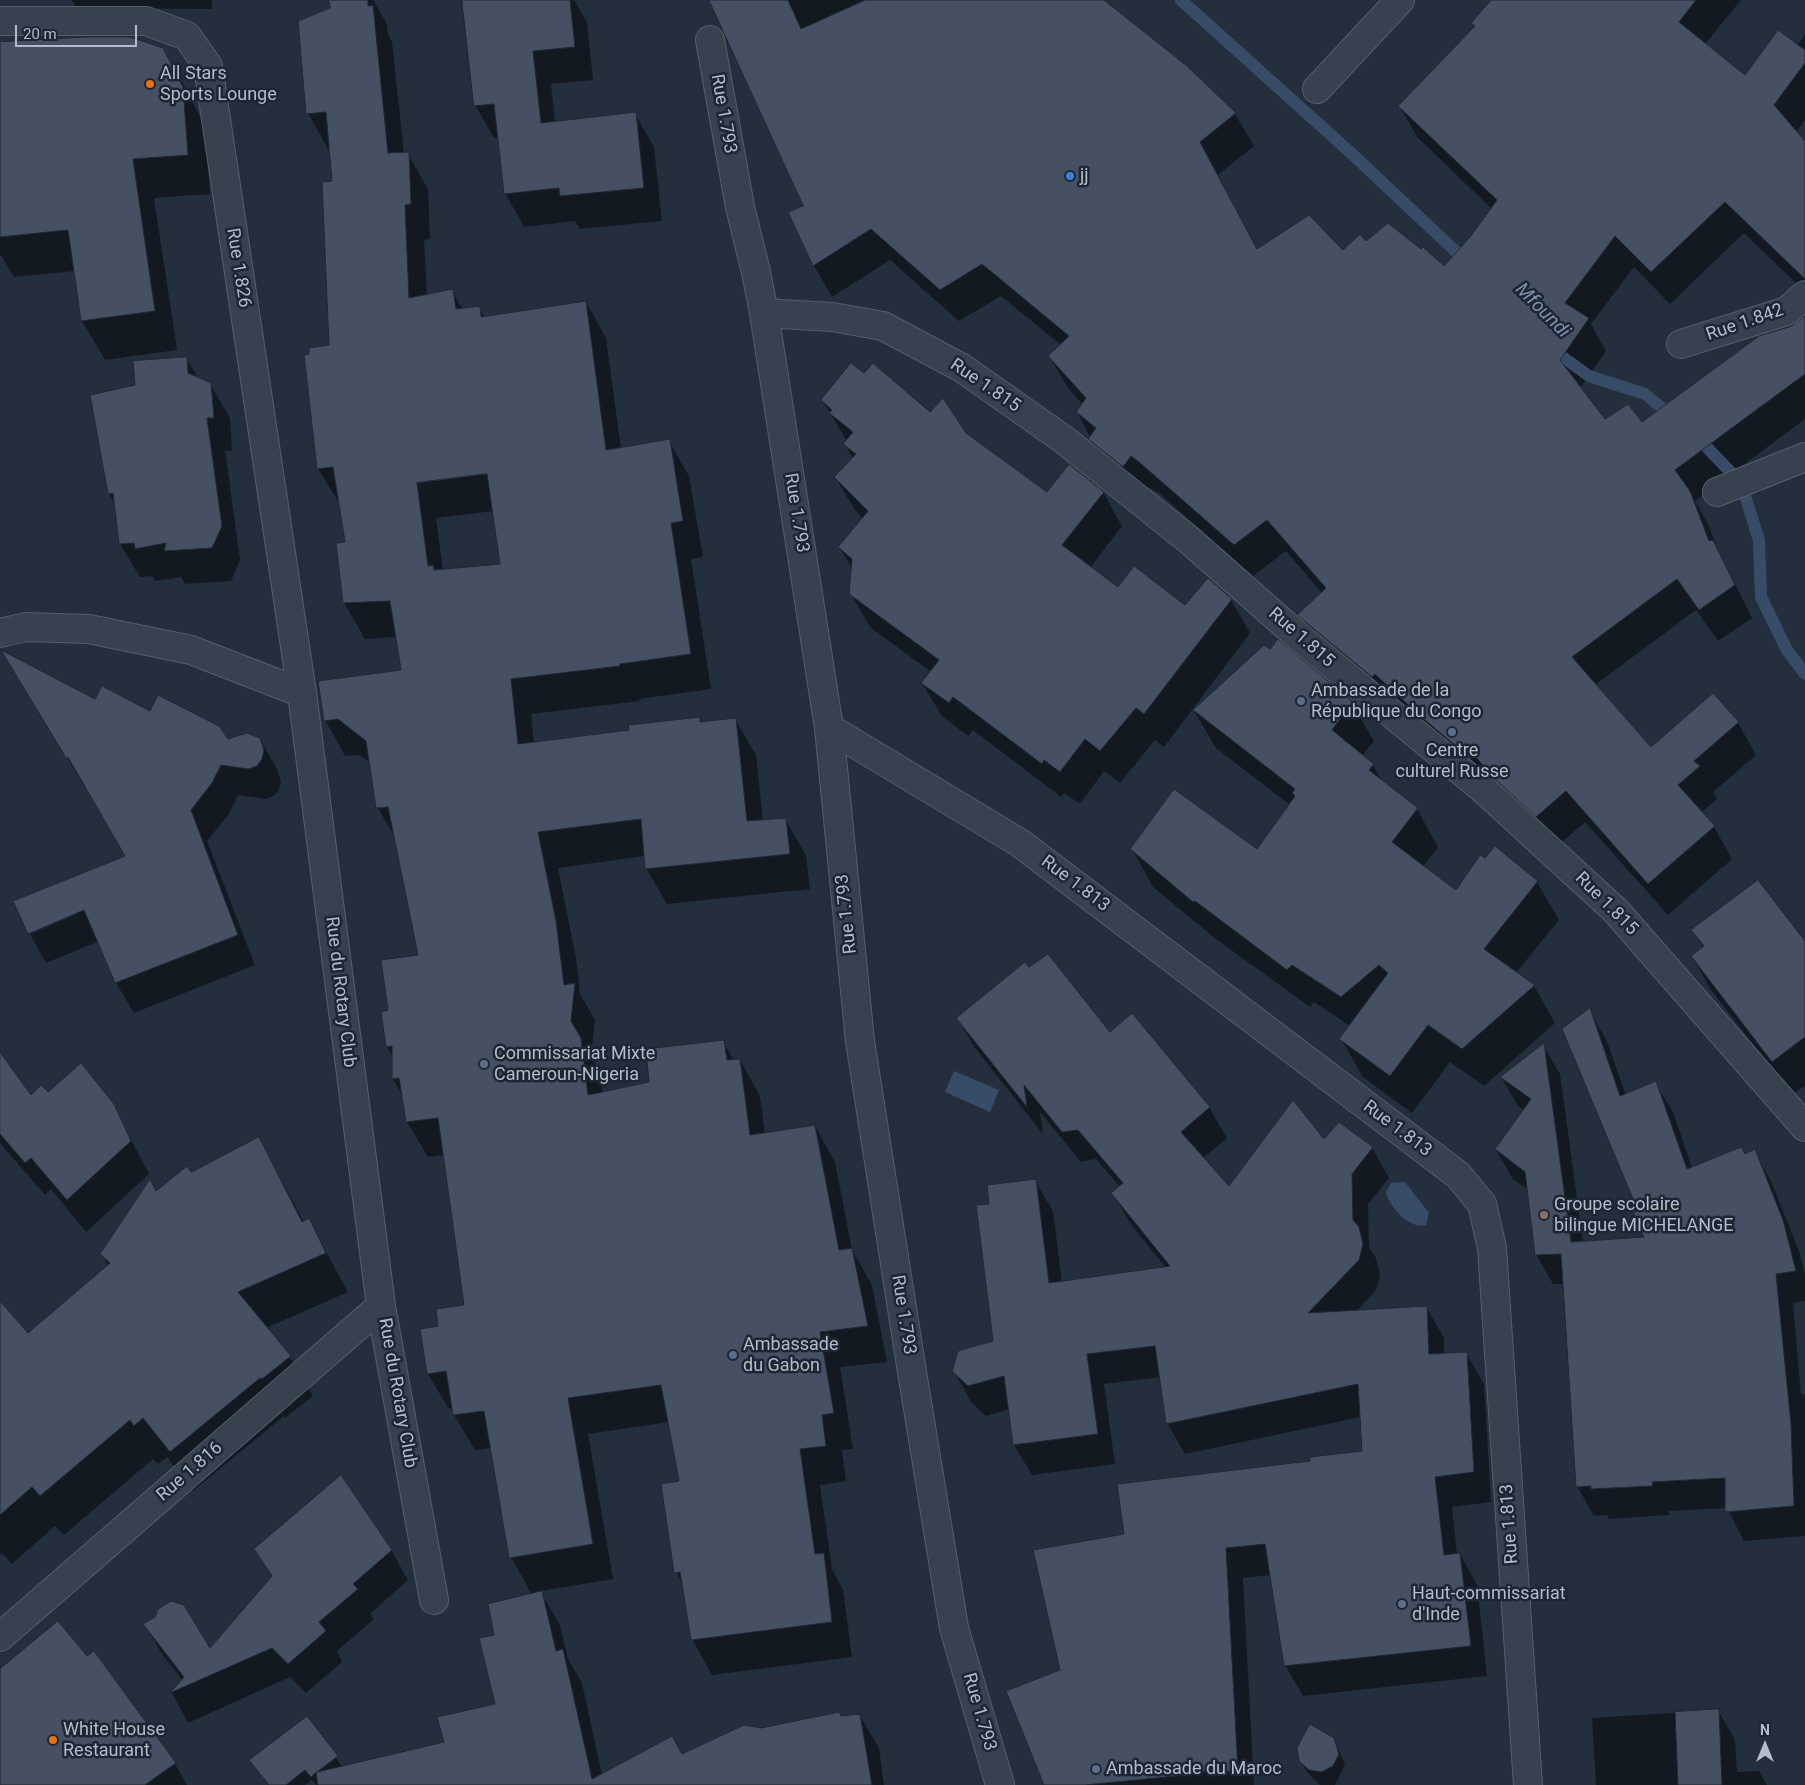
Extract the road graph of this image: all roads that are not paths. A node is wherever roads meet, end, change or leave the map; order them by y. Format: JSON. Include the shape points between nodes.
{"nodes":[{"id":1,"x":1400,"y":0,"type":"edge"},
{"id":2,"x":0,"y":21,"type":"edge"},
{"id":3,"x":710,"y":40,"type":"dead end"},
{"id":4,"x":1317,"y":89,"type":"dead end"},
{"id":5,"x":1805,"y":295,"type":"edge"},
{"id":6,"x":764,"y":313,"type":"junction"},
{"id":7,"x":1680,"y":344,"type":"dead end"},
{"id":8,"x":1805,"y":456,"type":"edge"},
{"id":9,"x":1717,"y":492,"type":"dead end"},
{"id":10,"x":0,"y":633,"type":"edge"},
{"id":11,"x":302,"y":693,"type":"junction"},
{"id":12,"x":829,"y":728,"type":"junction"},
{"id":13,"x":1805,"y":1127,"type":"edge"},
{"id":14,"x":381,"y":1306,"type":"junction"},
{"id":15,"x":434,"y":1600,"type":"dead end"},
{"id":16,"x":0,"y":1637,"type":"edge"},
{"id":17,"x":1000,"y":1785,"type":"edge"},
{"id":18,"x":1528,"y":1785,"type":"edge"}],
"edges":[{"from":1,"to":4,"type":"street"},
{"from":2,"to":11,"type":"street","name":"Rue 1.826","via":[[146,21],[187,36],[208,66]]},
{"from":3,"to":6,"type":"street","name":"Rue 1.793","via":[[740,207]]},
{"from":5,"to":7,"type":"street","name":"Rue 1.842","via":[[1787,311]]},
{"from":6,"to":12,"type":"street","name":"Rue 1.793"},
{"from":6,"to":13,"type":"street","name":"Rue 1.815","via":[[832,316],[884,326],[962,368],[1063,439],[1189,540],[1299,637],[1483,789],[1609,904]]},
{"from":8,"to":9,"type":"street"},
{"from":10,"to":11,"type":"street","via":[[26,626],[89,628],[191,650]]},
{"from":11,"to":14,"type":"street","name":"Rue du Rotary Club"},
{"from":12,"to":17,"type":"street","name":"Rue 1.793","via":[[860,1041],[950,1608]]},
{"from":12,"to":18,"type":"street","name":"Rue 1.813","via":[[1020,843],[1458,1175],[1482,1204],[1492,1248]]},
{"from":14,"to":15,"type":"street","name":"Rue du Rotary Club"},
{"from":14,"to":16,"type":"street","name":"Rue 1.816"}]}
